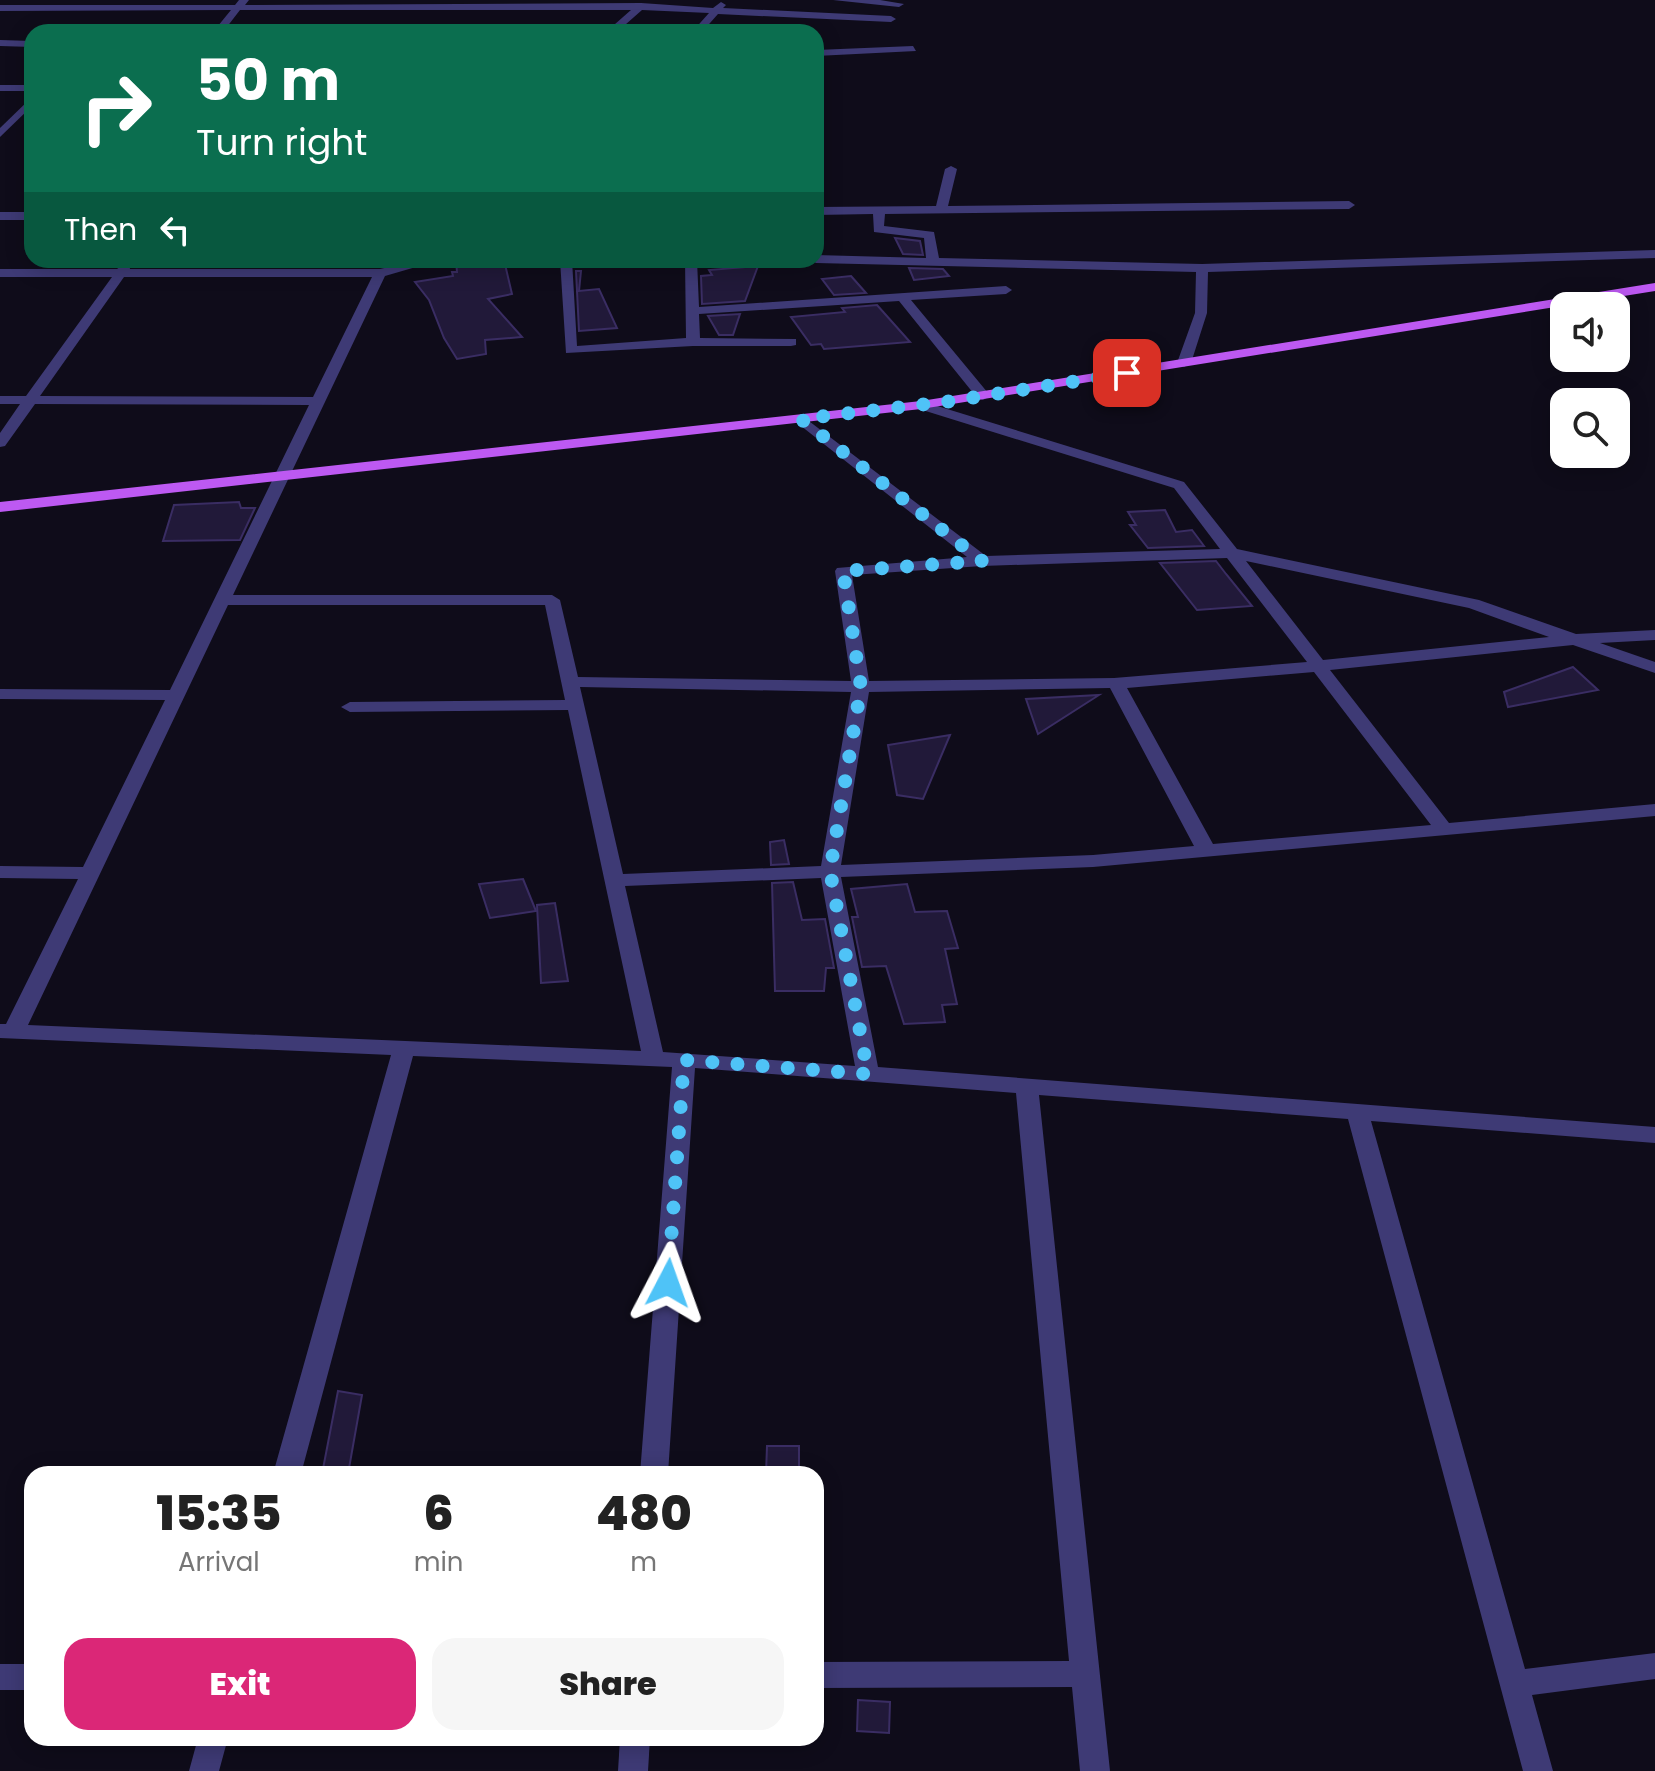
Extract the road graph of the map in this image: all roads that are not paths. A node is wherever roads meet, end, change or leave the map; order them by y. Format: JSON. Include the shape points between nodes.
{"nodes":[{"id":1,"x":666,"y":0,"type":"edge"},
{"id":2,"x":726,"y":0,"type":"edge"},
{"id":3,"x":838,"y":0,"type":"edge"},
{"id":4,"x":240,"y":4,"type":"edge"},
{"id":5,"x":899,"y":4,"type":"dead end"},
{"id":6,"x":638,"y":7,"type":"junction"},
{"id":7,"x":0,"y":8,"type":"edge"},
{"id":8,"x":716,"y":11,"type":"junction"},
{"id":9,"x":891,"y":19,"type":"dead end"},
{"id":10,"x":224,"y":24,"type":"edge"},
{"id":11,"x":620,"y":24,"type":"edge"},
{"id":12,"x":704,"y":24,"type":"edge"},
{"id":13,"x":0,"y":43,"type":"edge"},
{"id":14,"x":24,"y":44,"type":"edge"},
{"id":15,"x":913,"y":49,"type":"dead end"},
{"id":16,"x":824,"y":53,"type":"edge"},
{"id":17,"x":0,"y":88,"type":"edge"},
{"id":18,"x":24,"y":88,"type":"edge"},
{"id":19,"x":24,"y":108,"type":"edge"},
{"id":20,"x":0,"y":134,"type":"edge"},
{"id":21,"x":951,"y":169,"type":"dead end"},
{"id":22,"x":1349,"y":205,"type":"dead end"},
{"id":23,"x":941,"y":210,"type":"junction"},
{"id":24,"x":824,"y":211,"type":"edge"},
{"id":25,"x":879,"y":211,"type":"junction"},
{"id":26,"x":0,"y":216,"type":"edge"},
{"id":27,"x":24,"y":216,"type":"edge"},
{"id":28,"x":1655,"y":254,"type":"edge"},
{"id":29,"x":824,"y":259,"type":"edge"},
{"id":30,"x":933,"y":262,"type":"junction"},
{"id":31,"x":124,"y":268,"type":"edge"},
{"id":32,"x":401,"y":268,"type":"edge"},
{"id":33,"x":566,"y":268,"type":"edge"},
{"id":34,"x":691,"y":268,"type":"edge"},
{"id":35,"x":1202,"y":268,"type":"junction"},
{"id":36,"x":0,"y":273,"type":"edge"},
{"id":37,"x":121,"y":273,"type":"junction"},
{"id":38,"x":380,"y":273,"type":"junction"},
{"id":39,"x":1655,"y":287,"type":"edge"},
{"id":40,"x":1006,"y":290,"type":"dead end"},
{"id":41,"x":902,"y":297,"type":"junction"},
{"id":42,"x":692,"y":311,"type":"junction"},
{"id":43,"x":693,"y":342,"type":"junction"},
{"id":44,"x":791,"y":342,"type":"dead end"},
{"id":45,"x":1184,"y":363,"type":"junction"},
{"id":46,"x":983,"y":396,"type":"junction"},
{"id":47,"x":0,"y":400,"type":"edge"},
{"id":48,"x":30,"y":400,"type":"junction"},
{"id":49,"x":318,"y":401,"type":"junction"},
{"id":50,"x":921,"y":405,"type":"junction"},
{"id":51,"x":801,"y":419,"type":"junction"},
{"id":52,"x":0,"y":443,"type":"edge"},
{"id":53,"x":282,"y":476,"type":"junction"},
{"id":54,"x":0,"y":507,"type":"edge"},
{"id":55,"x":1231,"y":553,"type":"junction"},
{"id":56,"x":982,"y":561,"type":"junction"},
{"id":57,"x":222,"y":600,"type":"junction"},
{"id":58,"x":1655,"y":635,"type":"edge"},
{"id":59,"x":1572,"y":638,"type":"junction"},
{"id":60,"x":1318,"y":666,"type":"junction"},
{"id":61,"x":1655,"y":668,"type":"edge"},
{"id":62,"x":571,"y":682,"type":"junction"},
{"id":63,"x":1116,"y":683,"type":"junction"},
{"id":64,"x":861,"y":687,"type":"junction"},
{"id":65,"x":0,"y":694,"type":"edge"},
{"id":66,"x":176,"y":695,"type":"junction"},
{"id":67,"x":576,"y":705,"type":"junction"},
{"id":68,"x":350,"y":707,"type":"dead end"},
{"id":69,"x":1655,"y":810,"type":"edge"},
{"id":70,"x":1444,"y":829,"type":"junction"},
{"id":71,"x":1207,"y":851,"type":"junction"},
{"id":72,"x":830,"y":871,"type":"junction"},
{"id":73,"x":0,"y":872,"type":"edge"},
{"id":74,"x":91,"y":873,"type":"junction"},
{"id":75,"x":614,"y":880,"type":"junction"},
{"id":76,"x":7,"y":1031,"type":"edge"},
{"id":77,"x":404,"y":1048,"type":"junction"},
{"id":78,"x":654,"y":1059,"type":"junction"},
{"id":79,"x":684,"y":1060,"type":"junction"},
{"id":80,"x":868,"y":1074,"type":"junction"},
{"id":81,"x":1027,"y":1087,"type":"junction"},
{"id":82,"x":1357,"y":1112,"type":"junction"},
{"id":83,"x":1655,"y":1135,"type":"edge"},
{"id":84,"x":289,"y":1466,"type":"edge"},
{"id":85,"x":655,"y":1466,"type":"edge"},
{"id":86,"x":1655,"y":1666,"type":"edge"},
{"id":87,"x":1085,"y":1674,"type":"junction"},
{"id":88,"x":824,"y":1675,"type":"edge"},
{"id":89,"x":0,"y":1677,"type":"edge"},
{"id":90,"x":24,"y":1677,"type":"edge"},
{"id":91,"x":1514,"y":1684,"type":"junction"},
{"id":92,"x":211,"y":1746,"type":"edge"},
{"id":93,"x":635,"y":1746,"type":"edge"},
{"id":94,"x":204,"y":1771,"type":"edge"},
{"id":95,"x":633,"y":1771,"type":"edge"},
{"id":96,"x":1095,"y":1771,"type":"edge"},
{"id":97,"x":1538,"y":1771,"type":"edge"}],
"edges":[{"from":1,"to":6,"type":"street"},
{"from":2,"to":8,"type":"street"},
{"from":3,"to":5,"type":"street"},
{"from":4,"to":6,"type":"street"},
{"from":4,"to":7,"type":"street"},
{"from":4,"to":10,"type":"street"},
{"from":6,"to":8,"type":"street"},
{"from":6,"to":11,"type":"street"},
{"from":8,"to":9,"type":"street"},
{"from":8,"to":12,"type":"street"},
{"from":13,"to":14,"type":"street"},
{"from":15,"to":16,"type":"street"},
{"from":17,"to":18,"type":"street"},
{"from":19,"to":20,"type":"street"},
{"from":21,"to":23,"type":"street"},
{"from":22,"to":23,"type":"street"},
{"from":23,"to":25,"type":"street"},
{"from":24,"to":25,"type":"street"},
{"from":25,"to":30,"type":"street","via":[[878,229],[930,235]]},
{"from":26,"to":27,"type":"street"},
{"from":28,"to":35,"type":"street"},
{"from":29,"to":30,"type":"street"},
{"from":30,"to":35,"type":"street"},
{"from":31,"to":37,"type":"street"},
{"from":32,"to":38,"type":"street"},
{"from":33,"to":43,"type":"street","via":[[571,350]]},
{"from":34,"to":42,"type":"street"},
{"from":35,"to":45,"type":"street","via":[[1201,313]]},
{"from":36,"to":37,"type":"street"},
{"from":37,"to":38,"type":"street"},
{"from":37,"to":48,"type":"street"},
{"from":38,"to":49,"type":"street"},
{"from":39,"to":45,"type":"main road"},
{"from":40,"to":41,"type":"street"},
{"from":41,"to":42,"type":"street"},
{"from":41,"to":46,"type":"street"},
{"from":42,"to":43,"type":"street"},
{"from":43,"to":44,"type":"street"},
{"from":45,"to":46,"type":"main road"},
{"from":46,"to":50,"type":"main road"},
{"from":47,"to":48,"type":"street"},
{"from":48,"to":49,"type":"street"},
{"from":48,"to":52,"type":"street"},
{"from":49,"to":53,"type":"street"},
{"from":50,"to":51,"type":"main road"},
{"from":50,"to":55,"type":"street","via":[[1179,485]]},
{"from":51,"to":53,"type":"main road"},
{"from":51,"to":56,"type":"street"},
{"from":53,"to":54,"type":"main road"},
{"from":53,"to":57,"type":"street"},
{"from":55,"to":56,"type":"street"},
{"from":55,"to":59,"type":"street","via":[[1473,604]]},
{"from":55,"to":60,"type":"street"},
{"from":56,"to":64,"type":"street","via":[[843,571]]},
{"from":57,"to":62,"type":"street","via":[[552,600]]},
{"from":57,"to":66,"type":"street"},
{"from":58,"to":59,"type":"street"},
{"from":59,"to":60,"type":"street"},
{"from":59,"to":61,"type":"street"},
{"from":60,"to":63,"type":"street"},
{"from":60,"to":70,"type":"street"},
{"from":62,"to":64,"type":"street"},
{"from":62,"to":67,"type":"street"},
{"from":63,"to":64,"type":"street"},
{"from":63,"to":71,"type":"street"},
{"from":64,"to":72,"type":"street"},
{"from":65,"to":66,"type":"street"},
{"from":66,"to":74,"type":"street"},
{"from":67,"to":68,"type":"street"},
{"from":67,"to":75,"type":"street"},
{"from":69,"to":70,"type":"street"},
{"from":70,"to":71,"type":"street"},
{"from":71,"to":72,"type":"street"},
{"from":72,"to":75,"type":"street"},
{"from":72,"to":80,"type":"street"},
{"from":73,"to":74,"type":"street"},
{"from":74,"to":76,"type":"street"},
{"from":75,"to":78,"type":"street"},
{"from":76,"to":77,"type":"street"},
{"from":77,"to":78,"type":"street"},
{"from":77,"to":84,"type":"street"},
{"from":78,"to":79,"type":"street"},
{"from":79,"to":80,"type":"street"},
{"from":79,"to":85,"type":"street"},
{"from":80,"to":81,"type":"street"},
{"from":81,"to":82,"type":"street"},
{"from":81,"to":87,"type":"street"},
{"from":82,"to":83,"type":"street"},
{"from":82,"to":91,"type":"street"},
{"from":86,"to":91,"type":"street"},
{"from":87,"to":88,"type":"street"},
{"from":87,"to":96,"type":"street"},
{"from":89,"to":90,"type":"street"},
{"from":91,"to":97,"type":"street"},
{"from":92,"to":94,"type":"street"},
{"from":93,"to":95,"type":"street"}]}
